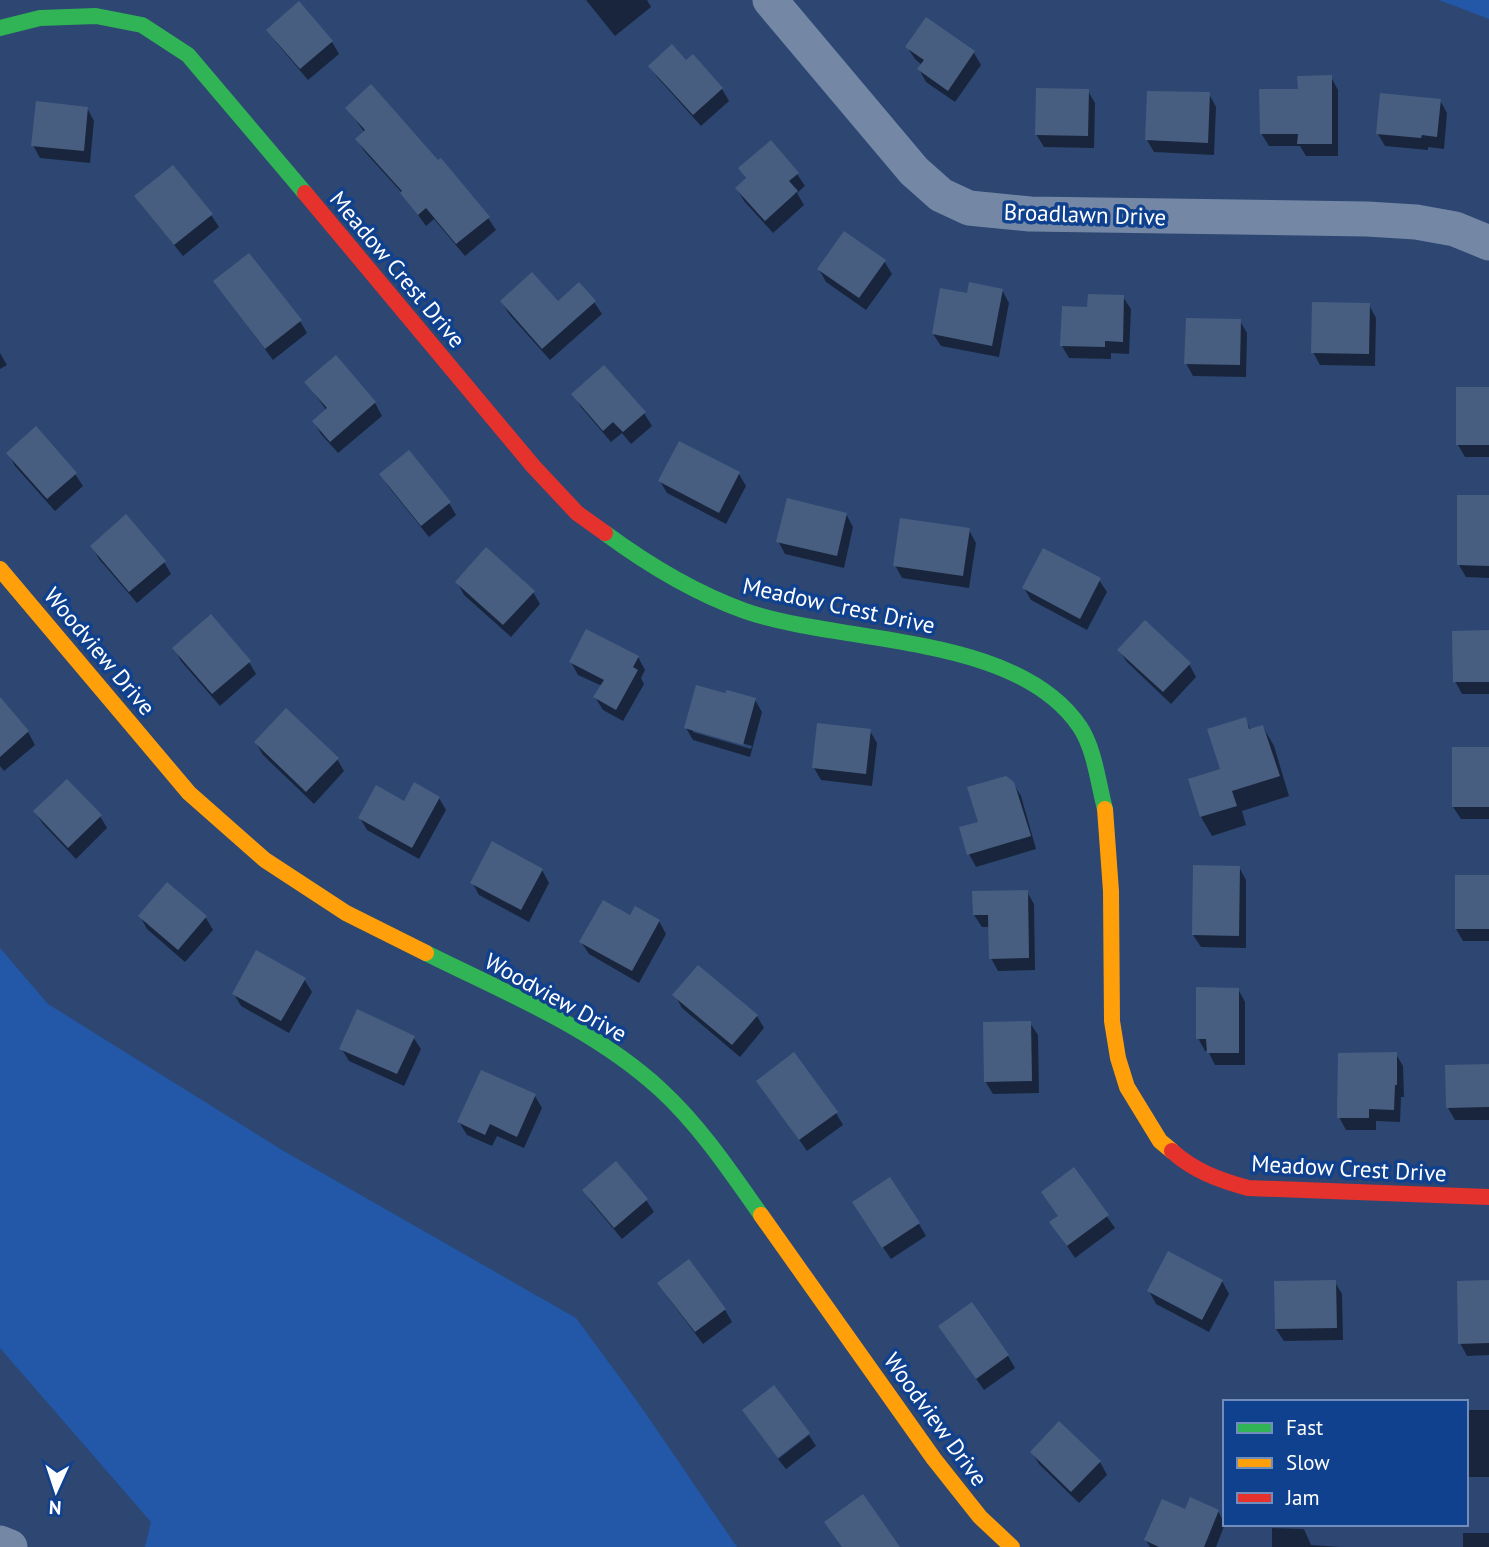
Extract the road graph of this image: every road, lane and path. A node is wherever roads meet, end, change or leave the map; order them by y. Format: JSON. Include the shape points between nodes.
{"nodes":[{"id":1,"x":770,"y":0,"type":"edge"},
{"id":2,"x":0,"y":28,"type":"edge"},
{"id":3,"x":1489,"y":243,"type":"edge"},
{"id":4,"x":0,"y":569,"type":"edge"},
{"id":5,"x":1489,"y":1197,"type":"edge"},
{"id":6,"x":0,"y":1543,"type":"edge"},
{"id":7,"x":10,"y":1547,"type":"edge"},
{"id":8,"x":1012,"y":1547,"type":"edge"}],
"edges":[{"from":1,"to":3,"type":"street","name":"Broadlawn Drive","via":[[914,171],[941,195],[969,208],[1030,214],[1416,222],[1455,229]]},
{"from":2,"to":5,"type":"street","name":"Meadow Crest Drive","via":[[40,18],[96,16],[142,25],[188,55],[533,466],[577,513],[617,542],[701,593],[746,611],[976,659],[1014,673],[1051,695],[1080,728],[1107,817],[1112,1021],[1118,1058],[1142,1114],[1160,1142],[1182,1160],[1215,1179],[1248,1188]]},
{"from":4,"to":8,"type":"street","name":"Woodview Drive","via":[[190,793],[265,860],[346,913],[599,1043],[661,1090],[710,1143],[934,1459],[980,1517]]},
{"from":6,"to":7,"type":"street"}]}
